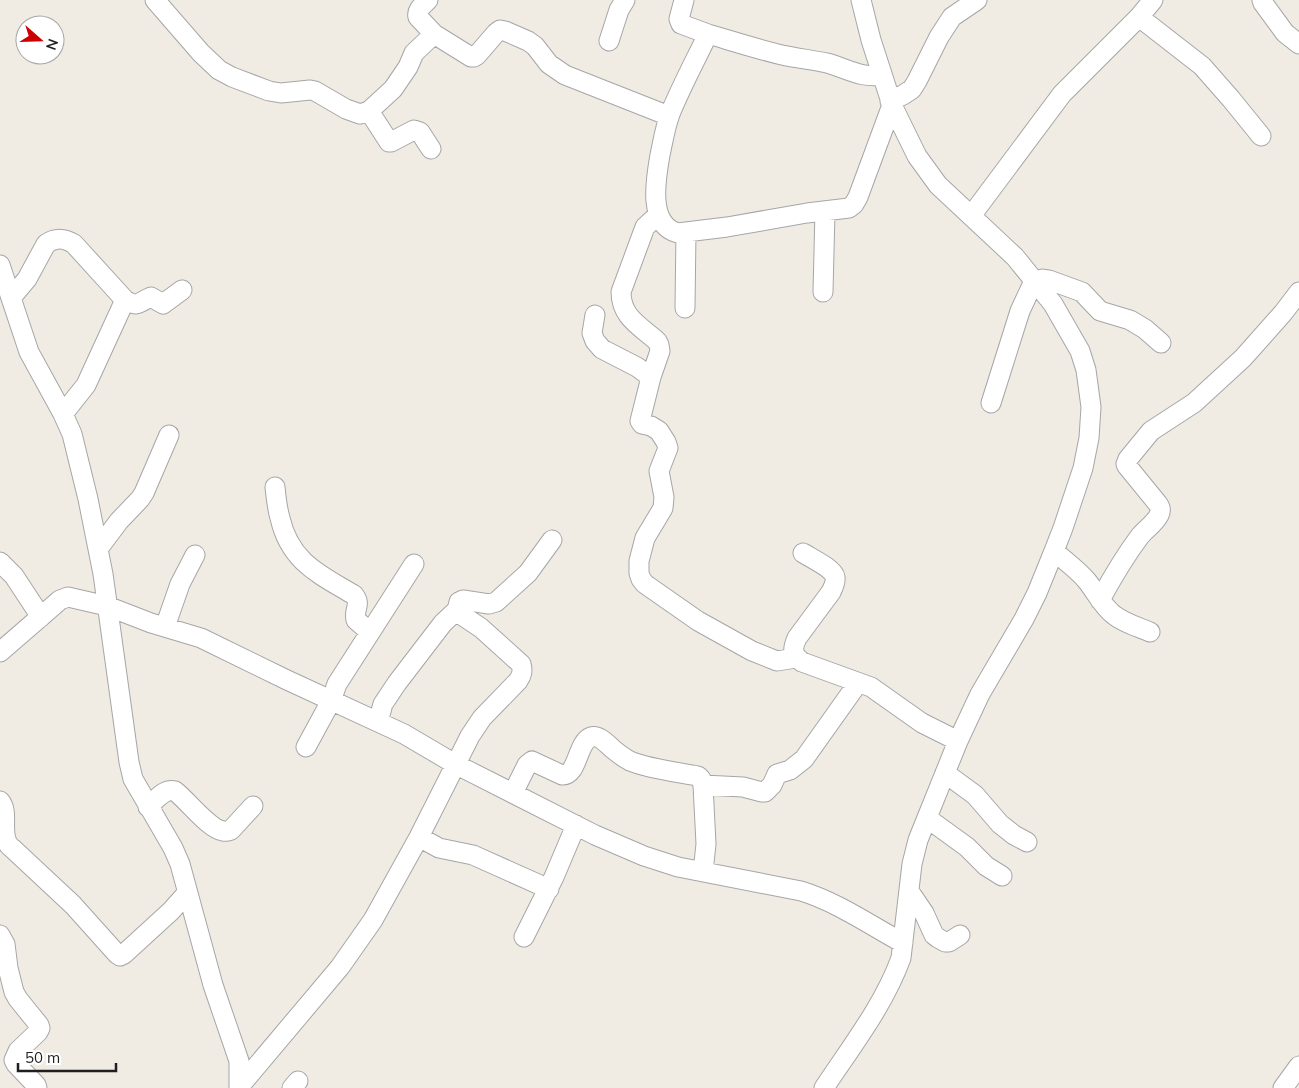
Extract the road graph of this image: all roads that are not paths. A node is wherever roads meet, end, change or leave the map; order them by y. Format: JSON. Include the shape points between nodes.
{"nodes":[{"id":1,"x":155,"y":0,"type":"edge"},
{"id":2,"x":428,"y":0,"type":"edge"},
{"id":3,"x":625,"y":0,"type":"edge"},
{"id":4,"x":684,"y":0,"type":"edge"},
{"id":5,"x":861,"y":0,"type":"edge"},
{"id":6,"x":977,"y":0,"type":"edge"},
{"id":7,"x":1153,"y":0,"type":"edge"},
{"id":8,"x":1262,"y":0,"type":"edge"},
{"id":9,"x":1139,"y":17,"type":"junction"},
{"id":10,"x":434,"y":34,"type":"junction"},
{"id":11,"x":708,"y":34,"type":"junction"},
{"id":12,"x":609,"y":41,"type":"dead end"},
{"id":13,"x":1299,"y":44,"type":"edge"},
{"id":14,"x":882,"y":75,"type":"junction"},
{"id":15,"x":891,"y":103,"type":"junction"},
{"id":16,"x":369,"y":111,"type":"junction"},
{"id":17,"x":669,"y":116,"type":"junction"},
{"id":18,"x":1261,"y":136,"type":"dead end"},
{"id":19,"x":431,"y":149,"type":"dead end"},
{"id":20,"x":824,"y":211,"type":"junction"},
{"id":21,"x":658,"y":215,"type":"junction"},
{"id":22,"x":971,"y":216,"type":"junction"},
{"id":23,"x":686,"y":232,"type":"junction"},
{"id":24,"x":0,"y":266,"type":"edge"},
{"id":25,"x":1034,"y":281,"type":"junction"},
{"id":26,"x":182,"y":290,"type":"dead end"},
{"id":27,"x":823,"y":292,"type":"dead end"},
{"id":28,"x":1299,"y":292,"type":"edge"},
{"id":29,"x":11,"y":298,"type":"junction"},
{"id":30,"x":125,"y":300,"type":"junction"},
{"id":31,"x":685,"y":308,"type":"dead end"},
{"id":32,"x":595,"y":315,"type":"dead end"},
{"id":33,"x":1161,"y":342,"type":"dead end"},
{"id":34,"x":651,"y":377,"type":"junction"},
{"id":35,"x":991,"y":403,"type":"dead end"},
{"id":36,"x":63,"y":414,"type":"junction"},
{"id":37,"x":169,"y":435,"type":"dead end"},
{"id":38,"x":275,"y":487,"type":"dead end"},
{"id":39,"x":552,"y":540,"type":"dead end"},
{"id":40,"x":98,"y":549,"type":"junction"},
{"id":41,"x":1054,"y":551,"type":"junction"},
{"id":42,"x":803,"y":553,"type":"dead end"},
{"id":43,"x":195,"y":555,"type":"dead end"},
{"id":44,"x":0,"y":562,"type":"edge"},
{"id":45,"x":414,"y":564,"type":"dead end"},
{"id":46,"x":1100,"y":600,"type":"junction"},
{"id":47,"x":107,"y":606,"type":"junction"},
{"id":48,"x":457,"y":610,"type":"junction"},
{"id":49,"x":41,"y":616,"type":"junction"},
{"id":50,"x":165,"y":627,"type":"junction"},
{"id":51,"x":370,"y":632,"type":"junction"},
{"id":52,"x":1150,"y":632,"type":"dead end"},
{"id":53,"x":0,"y":652,"type":"edge"},
{"id":54,"x":796,"y":658,"type":"junction"},
{"id":55,"x":858,"y":683,"type":"junction"},
{"id":56,"x":331,"y":701,"type":"junction"},
{"id":57,"x":378,"y":722,"type":"junction"},
{"id":58,"x":958,"y":742,"type":"junction"},
{"id":59,"x":306,"y":747,"type":"dead end"},
{"id":60,"x":455,"y":764,"type":"junction"},
{"id":61,"x":945,"y":773,"type":"junction"},
{"id":62,"x":702,"y":785,"type":"junction"},
{"id":63,"x":513,"y":793,"type":"junction"},
{"id":64,"x":0,"y":801,"type":"edge"},
{"id":65,"x":148,"y":806,"type":"junction"},
{"id":66,"x":253,"y":806,"type":"dead end"},
{"id":67,"x":927,"y":818,"type":"junction"},
{"id":68,"x":576,"y":825,"type":"junction"},
{"id":69,"x":419,"y":837,"type":"junction"},
{"id":70,"x":1027,"y":842,"type":"dead end"},
{"id":71,"x":703,"y":872,"type":"junction"},
{"id":72,"x":1002,"y":876,"type":"dead end"},
{"id":73,"x":549,"y":889,"type":"junction"},
{"id":74,"x":909,"y":892,"type":"junction"},
{"id":75,"x":187,"y":893,"type":"junction"},
{"id":76,"x":0,"y":934,"type":"edge"},
{"id":77,"x":960,"y":935,"type":"dead end"},
{"id":78,"x":524,"y":937,"type":"dead end"},
{"id":79,"x":903,"y":943,"type":"junction"},
{"id":80,"x":1299,"y":1066,"type":"edge"},
{"id":81,"x":37,"y":1088,"type":"edge"},
{"id":82,"x":239,"y":1088,"type":"edge"},
{"id":83,"x":824,"y":1088,"type":"edge"},
{"id":84,"x":1283,"y":1088,"type":"edge"}],
"edges":[{"from":1,"to":16,"type":"street","via":[[201,53],[232,77],[281,93],[315,90],[346,110],[360,114]]},
{"from":2,"to":10,"type":"street","via":[[417,14]]},
{"from":3,"to":12,"type":"street"},
{"from":4,"to":11,"type":"street","via":[[679,19],[681,24]]},
{"from":5,"to":14,"type":"street"},
{"from":6,"to":15,"type":"street","via":[[952,17],[912,89]]},
{"from":7,"to":9,"type":"street"},
{"from":8,"to":13,"type":"street","via":[[1285,33]]},
{"from":9,"to":18,"type":"street","via":[[1202,66]]},
{"from":9,"to":22,"type":"street","via":[[1062,94]]},
{"from":10,"to":16,"type":"street","via":[[414,53],[393,89]]},
{"from":10,"to":17,"type":"street","via":[[474,57],[496,33],[505,31],[535,46],[549,64],[565,76]]},
{"from":11,"to":14,"type":"street","via":[[861,75]]},
{"from":11,"to":17,"type":"street"},
{"from":14,"to":15,"type":"street"},
{"from":15,"to":20,"type":"street","via":[[854,204],[849,208]]},
{"from":15,"to":22,"type":"street","via":[[916,156],[938,184]]},
{"from":16,"to":19,"type":"street","via":[[389,142],[417,130]]},
{"from":17,"to":21,"type":"street","via":[[656,178]]},
{"from":20,"to":23,"type":"street"},
{"from":20,"to":27,"type":"street"},
{"from":21,"to":23,"type":"street","via":[[671,231]]},
{"from":21,"to":34,"type":"street","via":[[645,227],[621,302],[625,312],[659,345]]},
{"from":22,"to":25,"type":"street","via":[[1015,257]]},
{"from":23,"to":31,"type":"street"},
{"from":24,"to":29,"type":"street"},
{"from":25,"to":33,"type":"street","via":[[1049,280],[1082,292],[1100,311],[1130,320]]},
{"from":25,"to":35,"type":"street","via":[[1020,311]]},
{"from":25,"to":41,"type":"street","via":[[1053,304],[1080,351],[1089,383],[1091,407],[1090,438],[1083,468]]},
{"from":26,"to":30,"type":"street","via":[[163,304],[151,297],[140,304]]},
{"from":28,"to":46,"type":"street","via":[[1243,358],[1194,403],[1151,431],[1128,459],[1127,466],[1158,504],[1160,512],[1136,542]]},
{"from":29,"to":30,"type":"street","via":[[46,244],[59,238],[74,244]]},
{"from":29,"to":36,"type":"street","via":[[29,352]]},
{"from":30,"to":36,"type":"street","via":[[86,385]]},
{"from":32,"to":34,"type":"street","via":[[592,333],[602,349]]},
{"from":34,"to":54,"type":"street","via":[[640,421],[659,431],[668,448],[659,471],[663,508],[644,542],[639,561],[641,579],[698,621],[752,652],[777,661]]},
{"from":36,"to":40,"type":"street","via":[[72,434]]},
{"from":37,"to":40,"type":"street","via":[[144,493]]},
{"from":38,"to":51,"type":"street","via":[[280,519],[296,556],[354,595],[358,604],[356,620]]},
{"from":39,"to":48,"type":"street","via":[[528,573],[496,602],[463,600]]},
{"from":40,"to":47,"type":"street"},
{"from":41,"to":46,"type":"street","via":[[1087,581]]},
{"from":41,"to":58,"type":"street","via":[[1024,620],[980,694]]},
{"from":42,"to":54,"type":"street","via":[[832,571],[836,578],[831,592],[797,638],[794,645]]},
{"from":43,"to":50,"type":"street","via":[[180,584]]},
{"from":44,"to":49,"type":"street","via":[[14,576]]},
{"from":45,"to":51,"type":"street"},
{"from":46,"to":52,"type":"street","via":[[1123,621]]},
{"from":47,"to":49,"type":"street","via":[[68,597]]},
{"from":47,"to":50,"type":"street"},
{"from":47,"to":65,"type":"street","via":[[129,762],[133,779]]},
{"from":48,"to":57,"type":"street","via":[[443,623],[397,684],[384,704]]},
{"from":48,"to":60,"type":"street","via":[[521,664],[522,674],[482,718]]},
{"from":49,"to":53,"type":"street"},
{"from":50,"to":56,"type":"street","via":[[208,641]]},
{"from":51,"to":56,"type":"street","via":[[337,684]]},
{"from":54,"to":55,"type":"street"},
{"from":55,"to":58,"type":"street","via":[[876,690],[922,723]]},
{"from":55,"to":62,"type":"street","via":[[804,759],[790,770],[776,774],[765,792],[744,787]]},
{"from":56,"to":57,"type":"street"},
{"from":56,"to":59,"type":"street"},
{"from":57,"to":60,"type":"street"},
{"from":58,"to":61,"type":"street"},
{"from":60,"to":63,"type":"street"},
{"from":60,"to":69,"type":"street"},
{"from":61,"to":67,"type":"street"},
{"from":61,"to":70,"type":"street","via":[[974,795],[1000,824]]},
{"from":62,"to":63,"type":"street","via":[[698,776],[629,760],[603,740],[592,737],[566,776],[532,761],[526,765]]},
{"from":62,"to":71,"type":"street","via":[[706,844]]},
{"from":63,"to":68,"type":"street"},
{"from":64,"to":75,"type":"street","via":[[4,807],[7,842],[73,905],[120,956],[171,912]]},
{"from":65,"to":66,"type":"street","via":[[166,791],[175,791],[213,826],[226,832]]},
{"from":65,"to":75,"type":"street","via":[[180,864]]},
{"from":67,"to":72,"type":"street"},
{"from":67,"to":74,"type":"street","via":[[912,864]]},
{"from":68,"to":71,"type":"street","via":[[644,856]]},
{"from":68,"to":73,"type":"street"},
{"from":69,"to":73,"type":"street","via":[[439,848],[473,856]]},
{"from":69,"to":82,"type":"street","via":[[373,920],[340,967]]},
{"from":71,"to":79,"type":"street","via":[[811,894]]},
{"from":73,"to":78,"type":"street"},
{"from":74,"to":77,"type":"street","via":[[934,935],[944,942]]},
{"from":74,"to":79,"type":"street"},
{"from":75,"to":82,"type":"street","via":[[213,986],[239,1061]]},
{"from":76,"to":81,"type":"street","via":[[5,944],[14,992],[40,1028],[18,1051],[14,1060]]},
{"from":79,"to":83,"type":"street","via":[[897,968],[876,1009]]},
{"from":80,"to":84,"type":"street"}]}
